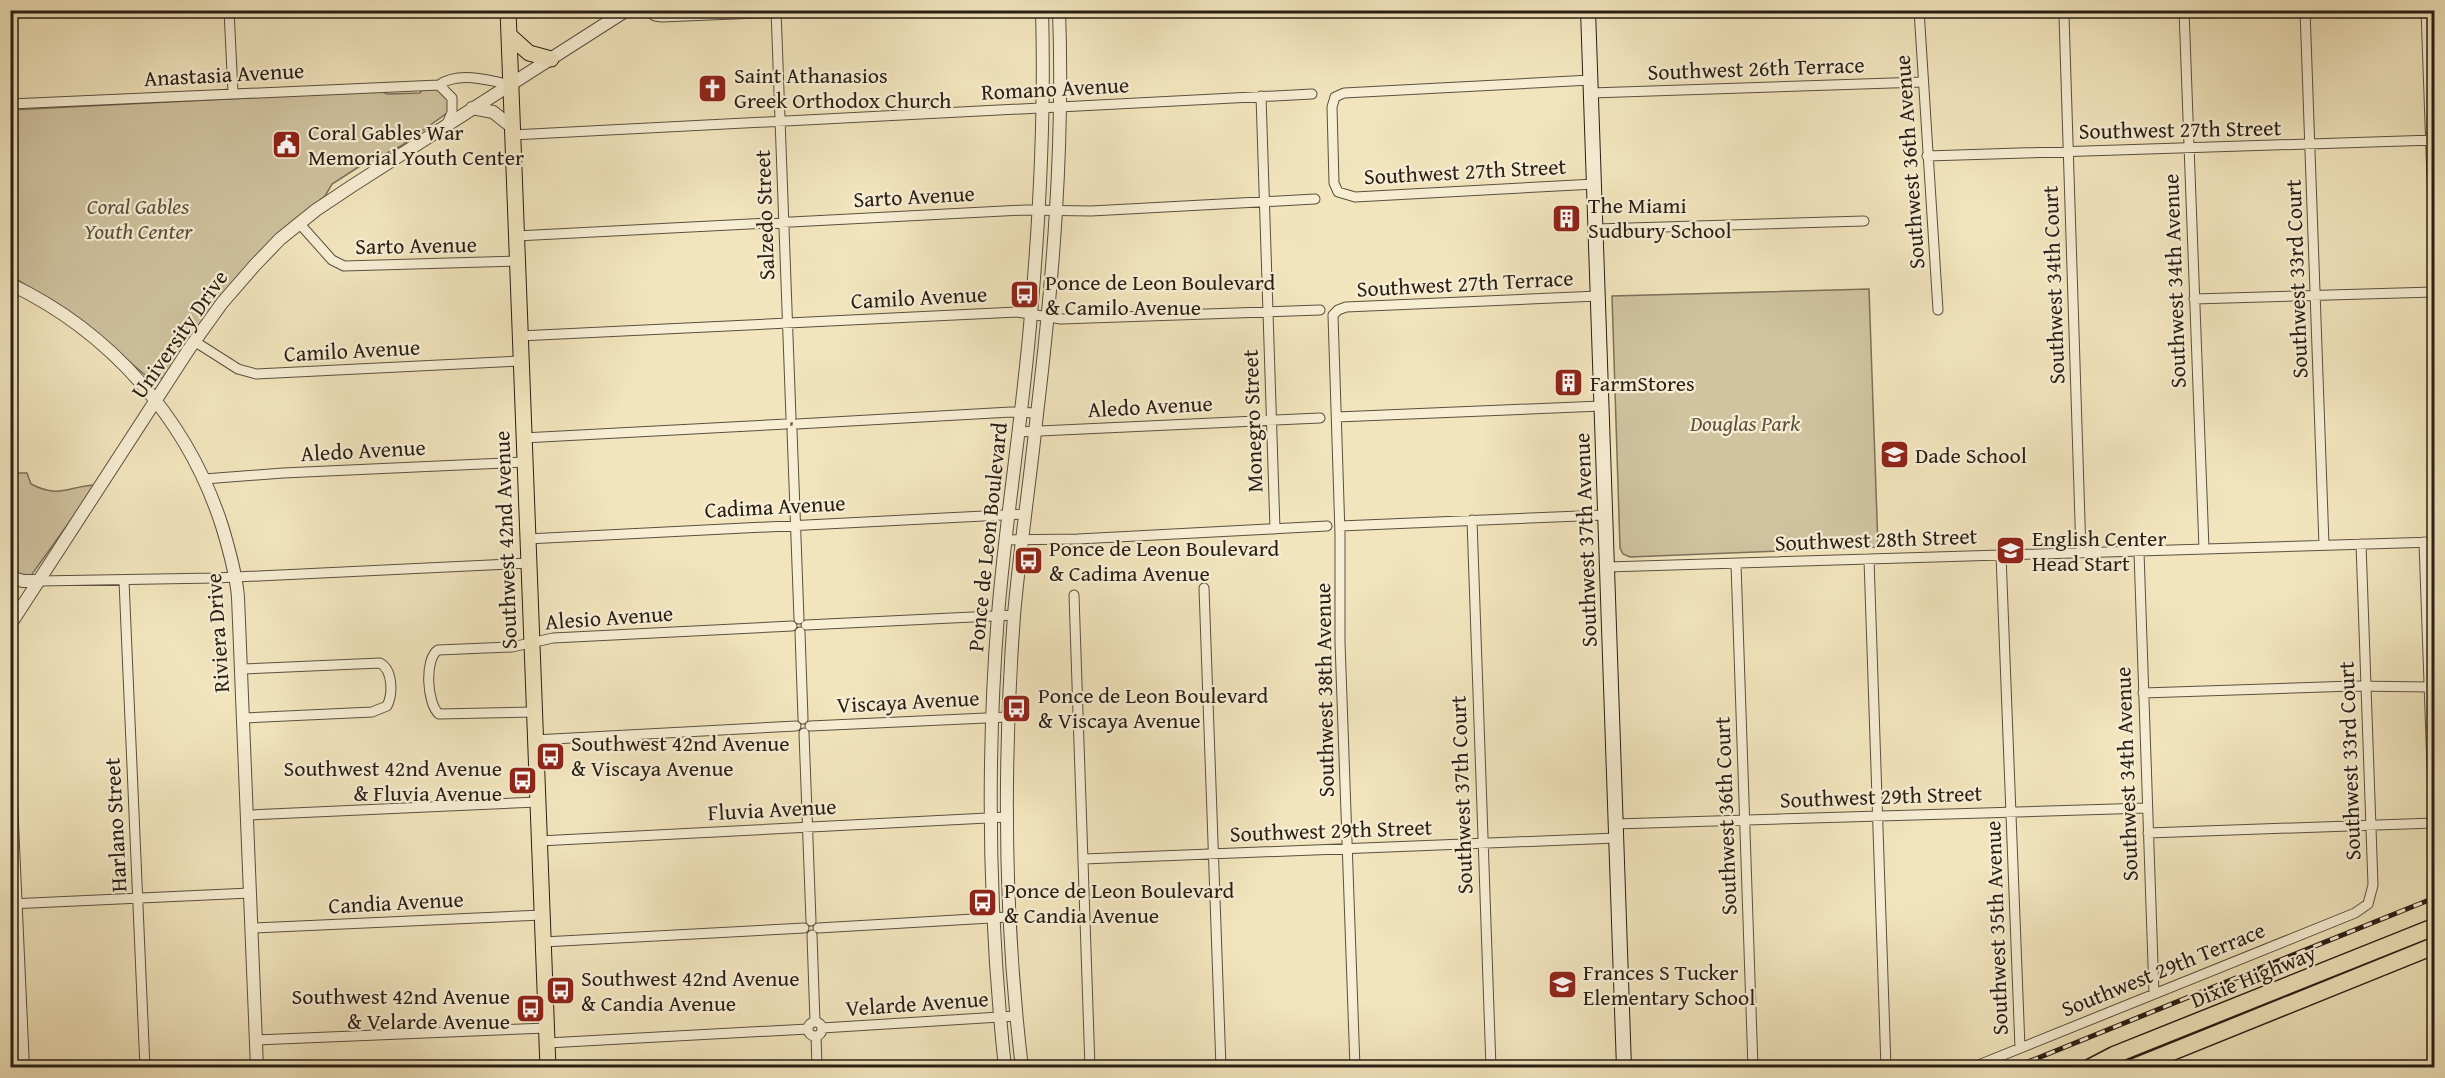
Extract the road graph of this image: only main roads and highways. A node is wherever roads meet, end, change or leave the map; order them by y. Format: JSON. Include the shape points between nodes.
{"nodes":[{"id":1,"x":508,"y":10,"type":"edge"},
{"id":2,"x":1587,"y":11,"type":"edge"},
{"id":3,"x":509,"y":35,"type":"junction"},
{"id":4,"x":551,"y":59,"type":"road end"},
{"id":5,"x":2434,"y":927,"type":"edge"},
{"id":6,"x":2434,"y":946,"type":"edge"},
{"id":7,"x":2151,"y":1064,"type":"edge"},
{"id":8,"x":548,"y":1068,"type":"edge"},
{"id":9,"x":1624,"y":1068,"type":"edge"},
{"id":10,"x":2089,"y":1068,"type":"edge"},
{"id":11,"x":2132,"y":1068,"type":"edge"}],
"edges":[{"from":1,"to":3,"type":"main road","name":"Southwest 42nd Avenue"},
{"from":2,"to":9,"type":"main road","name":"Southwest 37th Avenue"},
{"from":3,"to":4,"type":"main road","via":[[529,53]]},
{"from":3,"to":8,"type":"main road","name":"Southwest 42nd Avenue"},
{"from":5,"to":10,"type":"highway","name":"Dixie Highway"},
{"from":6,"to":7,"type":"highway"},
{"from":7,"to":11,"type":"highway"}]}
